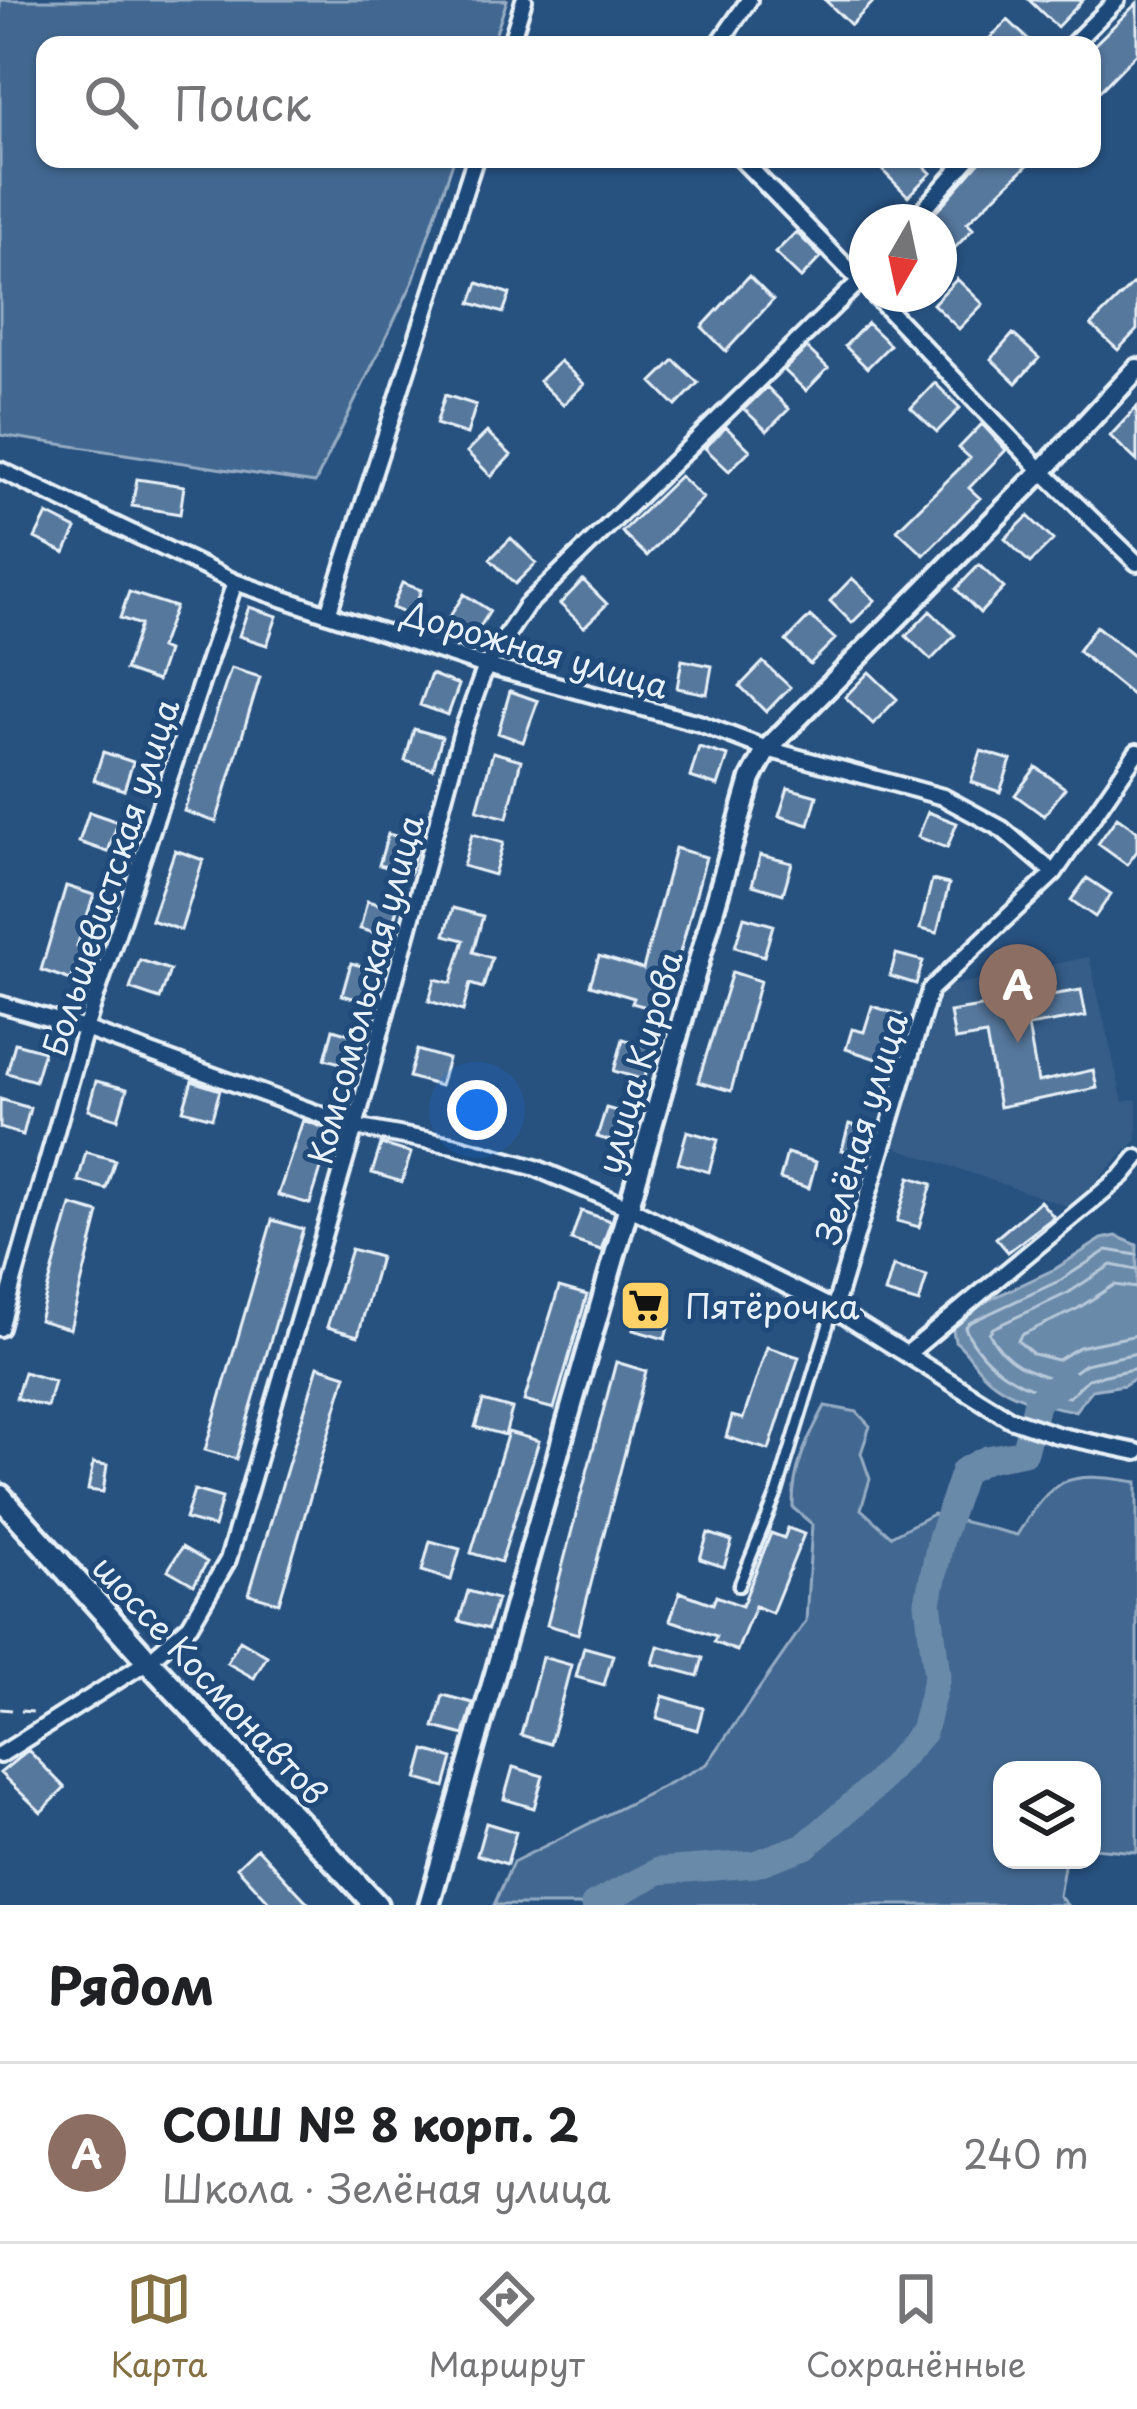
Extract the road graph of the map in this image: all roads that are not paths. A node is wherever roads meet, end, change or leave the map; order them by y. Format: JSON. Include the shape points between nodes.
{"nodes":[{"id":1,"x":524,"y":0,"type":"edge"},
{"id":2,"x":749,"y":0,"type":"edge"},
{"id":3,"x":1117,"y":0,"type":"edge"},
{"id":4,"x":513,"y":36,"type":"edge"},
{"id":5,"x":724,"y":36,"type":"edge"},
{"id":6,"x":1081,"y":36,"type":"edge"},
{"id":7,"x":472,"y":168,"type":"edge"},
{"id":8,"x":749,"y":168,"type":"edge"},
{"id":9,"x":960,"y":168,"type":"edge"},
{"id":10,"x":928,"y":204,"type":"edge"},
{"id":11,"x":849,"y":265,"type":"edge"},
{"id":12,"x":849,"y":296,"type":"edge"},
{"id":13,"x":890,"y":312,"type":"edge"},
{"id":14,"x":1137,"y":369,"type":"edge"},
{"id":15,"x":0,"y":470,"type":"edge"},
{"id":16,"x":1042,"y":471,"type":"junction"},
{"id":17,"x":1137,"y":563,"type":"edge"},
{"id":18,"x":236,"y":582,"type":"junction"},
{"id":19,"x":328,"y":614,"type":"junction"},
{"id":20,"x":486,"y":665,"type":"junction"},
{"id":21,"x":767,"y":749,"type":"junction"},
{"id":22,"x":1137,"y":752,"type":"edge"},
{"id":23,"x":1054,"y":873,"type":"junction"},
{"id":24,"x":0,"y":1004,"type":"edge"},
{"id":25,"x":86,"y":1029,"type":"junction"},
{"id":26,"x":356,"y":1127,"type":"junction"},
{"id":27,"x":1137,"y":1158,"type":"edge"},
{"id":28,"x":628,"y":1207,"type":"junction"},
{"id":29,"x":834,"y":1309,"type":"junction"},
{"id":30,"x":0,"y":1328,"type":"edge"},
{"id":31,"x":908,"y":1354,"type":"junction"},
{"id":32,"x":1137,"y":1452,"type":"edge"},
{"id":33,"x":0,"y":1496,"type":"edge"},
{"id":34,"x":740,"y":1586,"type":"dead end"},
{"id":35,"x":148,"y":1661,"type":"junction"},
{"id":36,"x":0,"y":1755,"type":"edge"},
{"id":37,"x":376,"y":1905,"type":"edge"},
{"id":38,"x":429,"y":1905,"type":"edge"}],
"edges":[{"from":1,"to":4,"type":"street"},
{"from":2,"to":5,"type":"street"},
{"from":3,"to":6,"type":"street"},
{"from":7,"to":19,"type":"street"},
{"from":8,"to":11,"type":"street"},
{"from":9,"to":10,"type":"street"},
{"from":12,"to":20,"type":"street","name":"Комсомольская улица","via":[[526,606]]},
{"from":13,"to":16,"type":"street"},
{"from":14,"to":16,"type":"street","name":"улица Кирова"},
{"from":15,"to":18,"type":"street","name":"Дорожная улица"},
{"from":16,"to":17,"type":"street"},
{"from":16,"to":21,"type":"street","name":"улица Кирова"},
{"from":18,"to":19,"type":"street","name":"Дорожная улица"},
{"from":18,"to":25,"type":"street","name":"Большевистская улица"},
{"from":19,"to":20,"type":"street","name":"Дорожная улица"},
{"from":20,"to":21,"type":"street","name":"Дорожная улица"},
{"from":20,"to":26,"type":"street","name":"Комсомольская улица"},
{"from":21,"to":23,"type":"street","name":"Дорожная улица","via":[[943,796],[1002,829]]},
{"from":21,"to":28,"type":"street","name":"улица Кирова","via":[[751,778]]},
{"from":22,"to":23,"type":"street","name":"Зелёная улица"},
{"from":23,"to":29,"type":"street","name":"Зелёная улица","via":[[930,990]]},
{"from":24,"to":25,"type":"street"},
{"from":25,"to":26,"type":"street"},
{"from":25,"to":30,"type":"street","name":"Большевистская улица"},
{"from":26,"to":28,"type":"street","via":[[536,1168]]},
{"from":26,"to":35,"type":"street","name":"Комсомольская улица","via":[[228,1560],[190,1625]]},
{"from":27,"to":31,"type":"street"},
{"from":28,"to":29,"type":"street"},
{"from":28,"to":38,"type":"street","name":"улица Кирова"},
{"from":29,"to":31,"type":"street"},
{"from":29,"to":34,"type":"lane"},
{"from":31,"to":32,"type":"street","via":[[1010,1419]]},
{"from":33,"to":35,"type":"main road","name":"шоссе Космонавтов"},
{"from":35,"to":36,"type":"street","name":"Комсомольская улица"},
{"from":35,"to":37,"type":"main road","name":"шоссе Космонавтов"}]}
